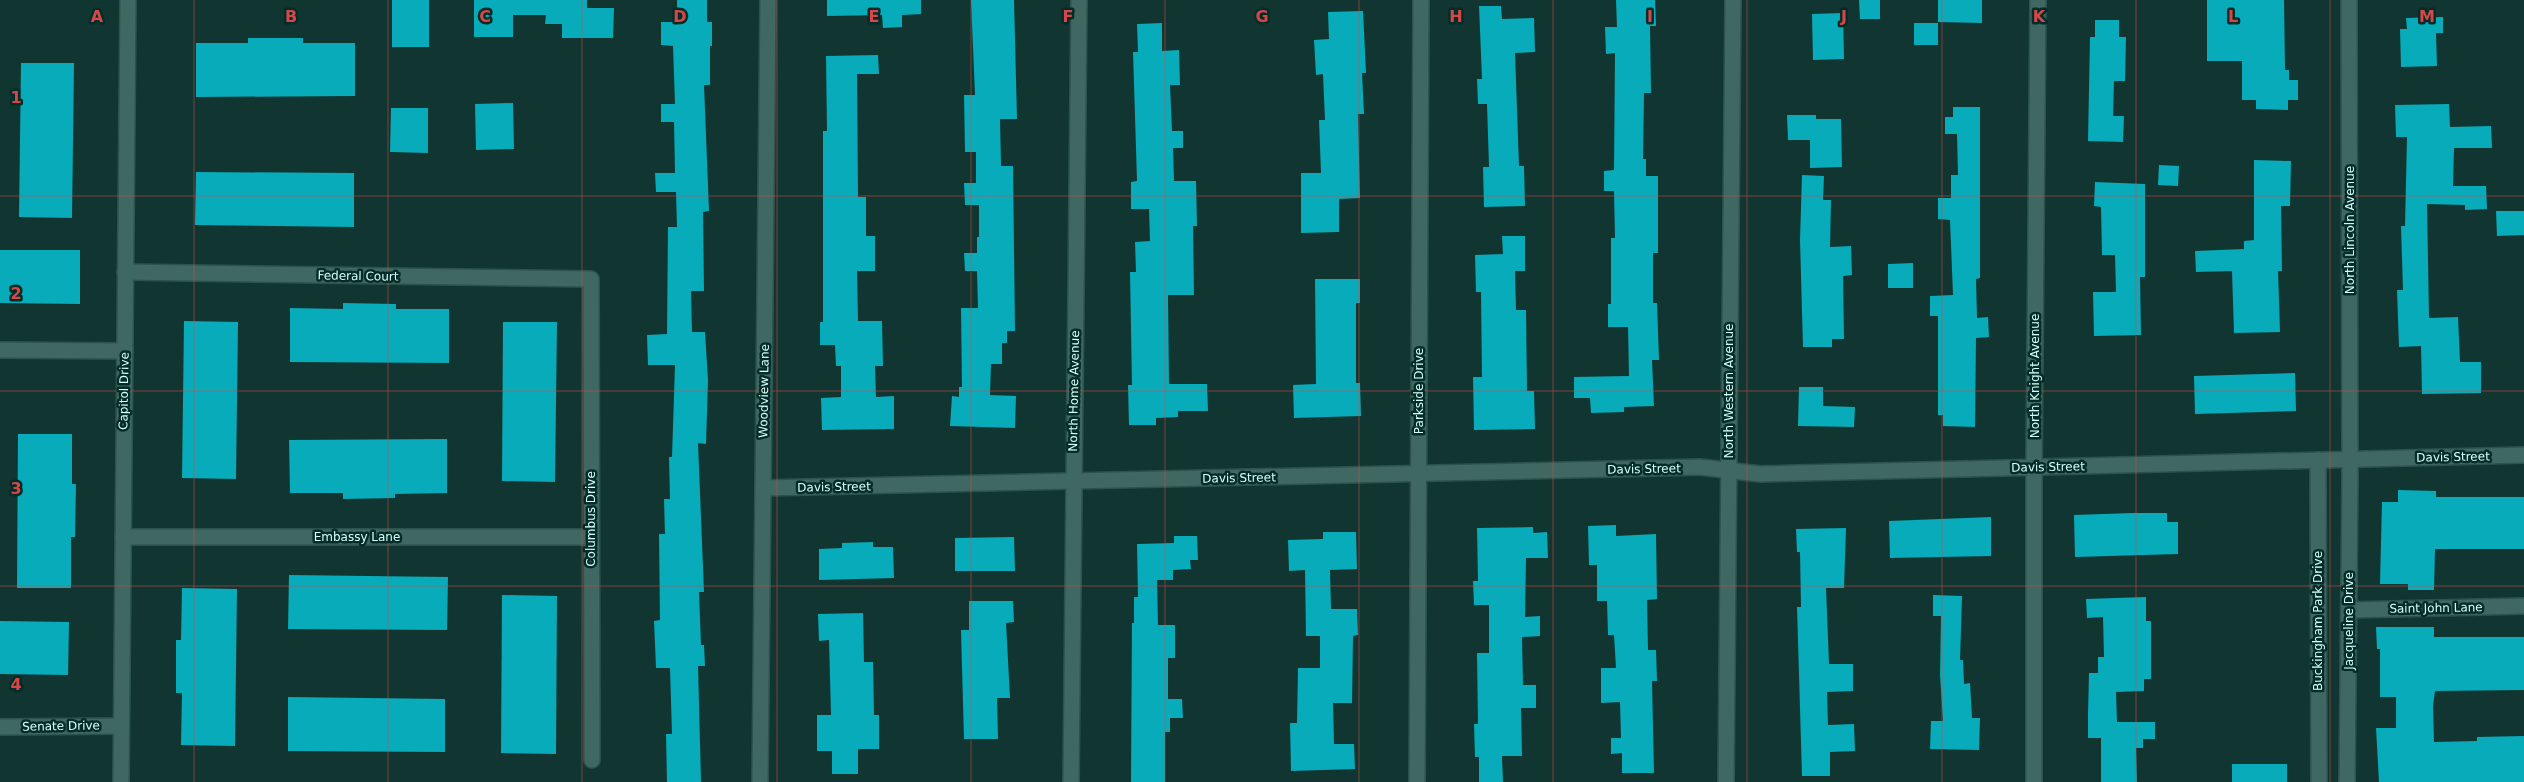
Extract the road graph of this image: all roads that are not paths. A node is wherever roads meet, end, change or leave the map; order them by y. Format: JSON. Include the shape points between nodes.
{"nodes":[{"id":1,"x":128,"y":0,"type":"edge"},
{"id":2,"x":768,"y":0,"type":"edge"},
{"id":3,"x":1079,"y":0,"type":"edge"},
{"id":4,"x":1421,"y":0,"type":"edge"},
{"id":5,"x":1733,"y":0,"type":"edge"},
{"id":6,"x":2038,"y":0,"type":"edge"},
{"id":7,"x":2350,"y":0,"type":"edge"},
{"id":8,"x":125,"y":272,"type":"junction"},
{"id":9,"x":592,"y":279,"type":"joint"},
{"id":10,"x":0,"y":350,"type":"edge"},
{"id":11,"x":125,"y":351,"type":"junction"},
{"id":12,"x":2524,"y":455,"type":"edge"},
{"id":13,"x":2350,"y":459,"type":"junction"},
{"id":14,"x":2318,"y":460,"type":"junction"},
{"id":15,"x":2034,"y":467,"type":"junction"},
{"id":16,"x":1729,"y":470,"type":"junction"},
{"id":17,"x":1419,"y":474,"type":"junction"},
{"id":18,"x":1073,"y":482,"type":"junction"},
{"id":19,"x":763,"y":488,"type":"junction"},
{"id":20,"x":591,"y":537,"type":"junction"},
{"id":21,"x":123,"y":538,"type":"junction"},
{"id":22,"x":2524,"y":606,"type":"edge"},
{"id":23,"x":2349,"y":610,"type":"junction"},
{"id":24,"x":121,"y":726,"type":"junction"},
{"id":25,"x":0,"y":727,"type":"edge"},
{"id":26,"x":592,"y":760,"type":"dead end"},
{"id":27,"x":121,"y":782,"type":"edge"},
{"id":28,"x":760,"y":782,"type":"edge"},
{"id":29,"x":1071,"y":782,"type":"edge"},
{"id":30,"x":1418,"y":782,"type":"edge"},
{"id":31,"x":1726,"y":782,"type":"edge"},
{"id":32,"x":2034,"y":782,"type":"edge"},
{"id":33,"x":2319,"y":782,"type":"edge"},
{"id":34,"x":2347,"y":782,"type":"edge"}],
"edges":[{"from":1,"to":8,"type":"street","name":"Capitol Drive"},
{"from":2,"to":19,"type":"street","name":"Woodview Lane"},
{"from":3,"to":18,"type":"street","name":"North Home Avenue"},
{"from":4,"to":17,"type":"street","name":"Parkside Drive"},
{"from":5,"to":16,"type":"street","name":"North Western Avenue"},
{"from":6,"to":15,"type":"street","name":"North Knight Avenue"},
{"from":7,"to":13,"type":"street","name":"North Lincoln Avenue"},
{"from":8,"to":9,"type":"street","name":"Federal Court"},
{"from":8,"to":11,"type":"street","name":"Capitol Drive"},
{"from":9,"to":20,"type":"street","name":"Columbus Drive"},
{"from":10,"to":11,"type":"street"},
{"from":11,"to":21,"type":"street","name":"Capitol Drive"},
{"from":12,"to":13,"type":"street","name":"Davis Street"},
{"from":13,"to":14,"type":"street","name":"Davis Street"},
{"from":13,"to":23,"type":"street","name":"Jacqueline Drive"},
{"from":14,"to":15,"type":"street","name":"Davis Street"},
{"from":14,"to":33,"type":"street","name":"Buckingham Park Drive"},
{"from":15,"to":16,"type":"street","name":"Davis Street","via":[[1760,474]]},
{"from":15,"to":32,"type":"street","name":"North Knight Avenue"},
{"from":16,"to":17,"type":"street","name":"Davis Street","via":[[1700,467]]},
{"from":16,"to":31,"type":"street","name":"North Western Avenue"},
{"from":17,"to":18,"type":"street","name":"Davis Street"},
{"from":17,"to":30,"type":"street","name":"Parkside Drive"},
{"from":18,"to":19,"type":"street","name":"Davis Street"},
{"from":18,"to":29,"type":"street","name":"North Home Avenue"},
{"from":19,"to":28,"type":"street","name":"Woodview Lane"},
{"from":20,"to":21,"type":"street","name":"Embassy Lane"},
{"from":20,"to":26,"type":"street","name":"Columbus Drive"},
{"from":21,"to":24,"type":"street","name":"Capitol Drive"},
{"from":22,"to":23,"type":"street","name":"Saint John Lane"},
{"from":23,"to":34,"type":"street","name":"Jacqueline Drive"},
{"from":24,"to":25,"type":"street","name":"Senate Drive"},
{"from":24,"to":27,"type":"street","name":"Capitol Drive"}]}
